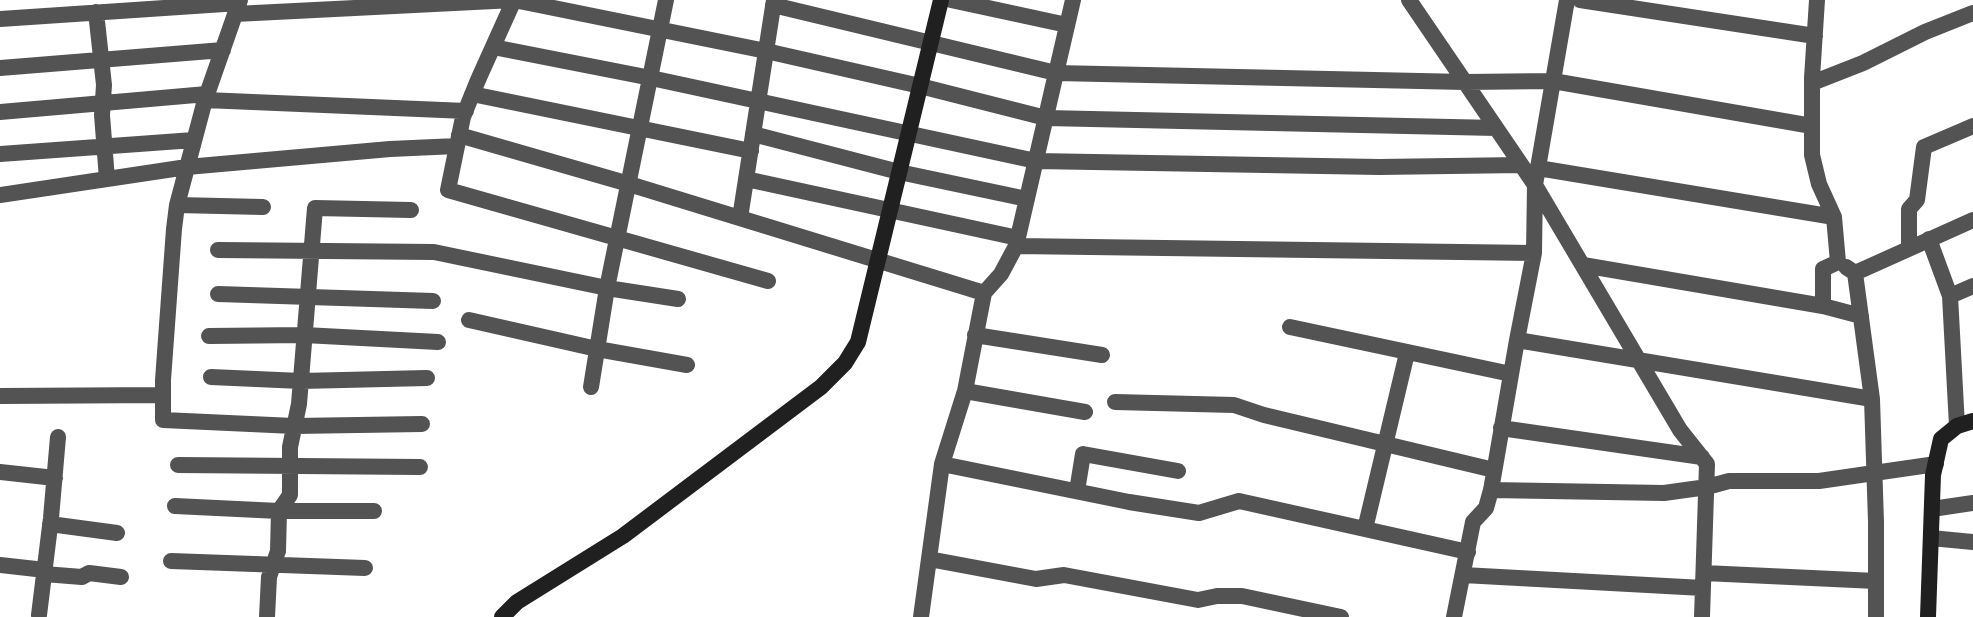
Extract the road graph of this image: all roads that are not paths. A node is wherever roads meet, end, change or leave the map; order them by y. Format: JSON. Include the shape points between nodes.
{"nodes":[{"id":1,"x":514,"y":0,"type":"edge"},
{"id":2,"x":666,"y":0,"type":"edge"},
{"id":3,"x":941,"y":0,"type":"edge"},
{"id":4,"x":951,"y":0,"type":"edge"},
{"id":5,"x":1073,"y":0,"type":"edge"},
{"id":6,"x":1409,"y":0,"type":"edge"},
{"id":7,"x":1567,"y":0,"type":"edge"},
{"id":8,"x":1580,"y":0,"type":"edge"},
{"id":9,"x":1817,"y":0,"type":"edge"},
{"id":10,"x":774,"y":3,"type":"edge"},
{"id":11,"x":238,"y":6,"type":"edge"},
{"id":12,"x":103,"y":8,"type":"edge"},
{"id":13,"x":1973,"y":13,"type":"edge"},
{"id":14,"x":0,"y":19,"type":"edge"},
{"id":15,"x":1067,"y":25,"type":"junction"},
{"id":16,"x":660,"y":28,"type":"junction"},
{"id":17,"x":1815,"y":36,"type":"junction"},
{"id":18,"x":930,"y":44,"type":"junction"},
{"id":19,"x":493,"y":47,"type":"junction"},
{"id":20,"x":223,"y":50,"type":"junction"},
{"id":21,"x":766,"y":51,"type":"junction"},
{"id":22,"x":101,"y":60,"type":"junction"},
{"id":23,"x":0,"y":68,"type":"edge"},
{"id":24,"x":1056,"y":73,"type":"junction"},
{"id":25,"x":651,"y":78,"type":"junction"},
{"id":26,"x":1553,"y":81,"type":"junction"},
{"id":27,"x":1465,"y":82,"type":"junction"},
{"id":28,"x":1812,"y":83,"type":"junction"},
{"id":29,"x":920,"y":86,"type":"junction"},
{"id":30,"x":472,"y":94,"type":"junction"},
{"id":31,"x":206,"y":97,"type":"junction"},
{"id":32,"x":758,"y":102,"type":"junction"},
{"id":33,"x":103,"y":103,"type":"junction"},
{"id":34,"x":466,"y":111,"type":"junction"},
{"id":35,"x":0,"y":112,"type":"edge"},
{"id":36,"x":1046,"y":118,"type":"junction"},
{"id":37,"x":1812,"y":126,"type":"junction"},
{"id":38,"x":1973,"y":126,"type":"edge"},
{"id":39,"x":1496,"y":128,"type":"junction"},
{"id":40,"x":640,"y":129,"type":"junction"},
{"id":41,"x":908,"y":134,"type":"junction"},
{"id":42,"x":194,"y":140,"type":"junction"},
{"id":43,"x":458,"y":140,"type":"junction"},
{"id":44,"x":752,"y":142,"type":"junction"},
{"id":45,"x":104,"y":146,"type":"junction"},
{"id":46,"x":0,"y":154,"type":"edge"},
{"id":47,"x":1036,"y":161,"type":"junction"},
{"id":48,"x":1530,"y":166,"type":"junction"},
{"id":49,"x":187,"y":167,"type":"junction"},
{"id":50,"x":899,"y":172,"type":"junction"},
{"id":51,"x":107,"y":179,"type":"junction"},
{"id":52,"x":746,"y":179,"type":"junction"},
{"id":53,"x":629,"y":184,"type":"junction"},
{"id":54,"x":1535,"y":185,"type":"junction"},
{"id":55,"x":0,"y":195,"type":"edge"},
{"id":56,"x":1027,"y":199,"type":"junction"},
{"id":57,"x":177,"y":205,"type":"junction"},
{"id":58,"x":263,"y":207,"type":"dead end"},
{"id":59,"x":411,"y":210,"type":"dead end"},
{"id":60,"x":890,"y":211,"type":"junction"},
{"id":61,"x":1834,"y":217,"type":"junction"},
{"id":62,"x":740,"y":218,"type":"junction"},
{"id":63,"x":1973,"y":220,"type":"edge"},
{"id":64,"x":618,"y":239,"type":"junction"},
{"id":65,"x":1929,"y":239,"type":"junction"},
{"id":66,"x":1017,"y":242,"type":"junction"},
{"id":67,"x":1909,"y":248,"type":"junction"},
{"id":68,"x":218,"y":250,"type":"dead end"},
{"id":69,"x":311,"y":251,"type":"junction"},
{"id":70,"x":1534,"y":253,"type":"junction"},
{"id":71,"x":878,"y":259,"type":"junction"},
{"id":72,"x":1838,"y":262,"type":"junction"},
{"id":73,"x":1583,"y":265,"type":"junction"},
{"id":74,"x":1855,"y":273,"type":"junction"},
{"id":75,"x":768,"y":281,"type":"dead end"},
{"id":76,"x":1973,"y":286,"type":"edge"},
{"id":77,"x":607,"y":288,"type":"junction"},
{"id":78,"x":984,"y":293,"type":"junction"},
{"id":79,"x":218,"y":294,"type":"dead end"},
{"id":80,"x":1950,"y":296,"type":"junction"},
{"id":81,"x":307,"y":297,"type":"junction"},
{"id":82,"x":678,"y":299,"type":"dead end"},
{"id":83,"x":433,"y":301,"type":"dead end"},
{"id":84,"x":1823,"y":306,"type":"junction"},
{"id":85,"x":1861,"y":316,"type":"junction"},
{"id":86,"x":469,"y":320,"type":"dead end"},
{"id":87,"x":1290,"y":327,"type":"dead end"},
{"id":88,"x":304,"y":335,"type":"junction"},
{"id":89,"x":975,"y":335,"type":"junction"},
{"id":90,"x":209,"y":336,"type":"dead end"},
{"id":91,"x":1517,"y":340,"type":"junction"},
{"id":92,"x":438,"y":342,"type":"dead end"},
{"id":93,"x":597,"y":349,"type":"junction"},
{"id":94,"x":1407,"y":353,"type":"junction"},
{"id":95,"x":1102,"y":355,"type":"dead end"},
{"id":96,"x":1638,"y":358,"type":"junction"},
{"id":97,"x":687,"y":365,"type":"dead end"},
{"id":98,"x":1511,"y":374,"type":"junction"},
{"id":99,"x":211,"y":377,"type":"dead end"},
{"id":100,"x":427,"y":378,"type":"dead end"},
{"id":101,"x":301,"y":381,"type":"junction"},
{"id":102,"x":591,"y":387,"type":"dead end"},
{"id":103,"x":965,"y":391,"type":"junction"},
{"id":104,"x":163,"y":395,"type":"junction"},
{"id":105,"x":0,"y":396,"type":"edge"},
{"id":106,"x":1872,"y":399,"type":"junction"},
{"id":107,"x":1115,"y":402,"type":"dead end"},
{"id":108,"x":1085,"y":412,"type":"dead end"},
{"id":109,"x":422,"y":424,"type":"dead end"},
{"id":110,"x":1965,"y":424,"type":"edge"},
{"id":111,"x":294,"y":426,"type":"junction"},
{"id":112,"x":1501,"y":428,"type":"junction"},
{"id":113,"x":58,"y":437,"type":"dead end"},
{"id":114,"x":1385,"y":444,"type":"junction"},
{"id":115,"x":1702,"y":457,"type":"junction"},
{"id":116,"x":942,"y":464,"type":"junction"},
{"id":117,"x":1936,"y":464,"type":"junction"},
{"id":118,"x":178,"y":465,"type":"dead end"},
{"id":119,"x":290,"y":467,"type":"junction"},
{"id":120,"x":420,"y":467,"type":"dead end"},
{"id":121,"x":1494,"y":470,"type":"junction"},
{"id":122,"x":1178,"y":471,"type":"dead end"},
{"id":123,"x":0,"y":472,"type":"edge"},
{"id":124,"x":1874,"y":472,"type":"junction"},
{"id":125,"x":55,"y":478,"type":"junction"},
{"id":126,"x":1707,"y":487,"type":"junction"},
{"id":127,"x":1491,"y":490,"type":"junction"},
{"id":128,"x":1077,"y":491,"type":"junction"},
{"id":129,"x":1973,"y":503,"type":"edge"},
{"id":130,"x":175,"y":506,"type":"dead end"},
{"id":131,"x":1932,"y":509,"type":"junction"},
{"id":132,"x":279,"y":511,"type":"junction"},
{"id":133,"x":374,"y":511,"type":"dead end"},
{"id":134,"x":50,"y":524,"type":"junction"},
{"id":135,"x":1365,"y":529,"type":"junction"},
{"id":136,"x":117,"y":533,"type":"dead end"},
{"id":137,"x":1931,"y":538,"type":"junction"},
{"id":138,"x":1973,"y":542,"type":"edge"},
{"id":139,"x":1468,"y":552,"type":"junction"},
{"id":140,"x":929,"y":559,"type":"junction"},
{"id":141,"x":171,"y":561,"type":"dead end"},
{"id":142,"x":274,"y":564,"type":"junction"},
{"id":143,"x":0,"y":565,"type":"edge"},
{"id":144,"x":365,"y":568,"type":"dead end"},
{"id":145,"x":44,"y":572,"type":"junction"},
{"id":146,"x":1463,"y":575,"type":"junction"},
{"id":147,"x":121,"y":577,"type":"dead end"},
{"id":148,"x":1703,"y":580,"type":"junction"},
{"id":149,"x":1876,"y":581,"type":"junction"},
{"id":150,"x":39,"y":615,"type":"edge"},
{"id":151,"x":267,"y":617,"type":"edge"},
{"id":152,"x":502,"y":617,"type":"edge"},
{"id":153,"x":921,"y":617,"type":"edge"},
{"id":154,"x":1341,"y":617,"type":"edge"},
{"id":155,"x":1454,"y":617,"type":"edge"},
{"id":156,"x":1702,"y":617,"type":"edge"},
{"id":157,"x":1876,"y":617,"type":"edge"},
{"id":158,"x":1933,"y":617,"type":"edge"}],
"edges":[{"from":1,"to":11,"type":"street"},
{"from":1,"to":16,"type":"street"},
{"from":1,"to":19,"type":"street"},
{"from":2,"to":16,"type":"street"},
{"from":3,"to":18,"type":"street"},
{"from":4,"to":15,"type":"street"},
{"from":5,"to":15,"type":"street"},
{"from":6,"to":27,"type":"street"},
{"from":7,"to":26,"type":"street"},
{"from":8,"to":17,"type":"street"},
{"from":9,"to":17,"type":"street"},
{"from":10,"to":18,"type":"street"},
{"from":10,"to":21,"type":"street"},
{"from":11,"to":12,"type":"street"},
{"from":11,"to":20,"type":"street"},
{"from":12,"to":14,"type":"street"},
{"from":12,"to":22,"type":"street"},
{"from":13,"to":28,"type":"street"},
{"from":15,"to":24,"type":"street"},
{"from":16,"to":21,"type":"street"},
{"from":16,"to":25,"type":"street"},
{"from":17,"to":28,"type":"street"},
{"from":18,"to":24,"type":"street"},
{"from":18,"to":29,"type":"street"},
{"from":19,"to":25,"type":"street"},
{"from":19,"to":30,"type":"street"},
{"from":20,"to":22,"type":"street"},
{"from":20,"to":31,"type":"street"},
{"from":21,"to":29,"type":"street"},
{"from":21,"to":32,"type":"street"},
{"from":22,"to":23,"type":"street"},
{"from":22,"to":33,"type":"street"},
{"from":24,"to":27,"type":"street"},
{"from":24,"to":36,"type":"street"},
{"from":25,"to":32,"type":"street"},
{"from":25,"to":40,"type":"street"},
{"from":26,"to":27,"type":"street"},
{"from":26,"to":37,"type":"street"},
{"from":26,"to":48,"type":"street"},
{"from":27,"to":39,"type":"street"},
{"from":28,"to":37,"type":"street"},
{"from":29,"to":36,"type":"street"},
{"from":29,"to":41,"type":"street"},
{"from":30,"to":34,"type":"street"},
{"from":30,"to":40,"type":"street"},
{"from":31,"to":33,"type":"street"},
{"from":31,"to":34,"type":"street"},
{"from":31,"to":42,"type":"street"},
{"from":32,"to":41,"type":"street"},
{"from":32,"to":44,"type":"street"},
{"from":33,"to":35,"type":"street"},
{"from":33,"to":45,"type":"street"},
{"from":34,"to":43,"type":"street"},
{"from":36,"to":39,"type":"street"},
{"from":36,"to":47,"type":"street"},
{"from":37,"to":61,"type":"street","via":[[1819,184]]},
{"from":38,"to":67,"type":"street","via":[[1924,147],[1917,200],[1909,209]]},
{"from":39,"to":48,"type":"street"},
{"from":40,"to":44,"type":"street"},
{"from":40,"to":53,"type":"street"},
{"from":41,"to":47,"type":"street"},
{"from":41,"to":50,"type":"street"},
{"from":42,"to":45,"type":"street"},
{"from":42,"to":49,"type":"street"},
{"from":43,"to":49,"type":"street"},
{"from":43,"to":53,"type":"street"},
{"from":43,"to":64,"type":"street","via":[[448,190]]},
{"from":44,"to":50,"type":"street"},
{"from":44,"to":52,"type":"street"},
{"from":45,"to":46,"type":"street"},
{"from":45,"to":51,"type":"street"},
{"from":47,"to":48,"type":"street"},
{"from":47,"to":56,"type":"street"},
{"from":48,"to":54,"type":"street"},
{"from":48,"to":61,"type":"street"},
{"from":49,"to":51,"type":"street"},
{"from":49,"to":57,"type":"street"},
{"from":50,"to":56,"type":"street"},
{"from":50,"to":60,"type":"street"},
{"from":51,"to":55,"type":"street"},
{"from":52,"to":60,"type":"street"},
{"from":52,"to":62,"type":"street"},
{"from":53,"to":62,"type":"street"},
{"from":53,"to":64,"type":"street"},
{"from":54,"to":70,"type":"street"},
{"from":54,"to":73,"type":"street"},
{"from":56,"to":66,"type":"street"},
{"from":57,"to":58,"type":"street"},
{"from":57,"to":104,"type":"street"},
{"from":59,"to":69,"type":"street","via":[[315,208]]},
{"from":60,"to":66,"type":"street"},
{"from":60,"to":71,"type":"street"},
{"from":61,"to":72,"type":"street"},
{"from":62,"to":71,"type":"street"},
{"from":63,"to":65,"type":"street"},
{"from":64,"to":75,"type":"street"},
{"from":64,"to":77,"type":"street"},
{"from":65,"to":67,"type":"street"},
{"from":65,"to":80,"type":"street"},
{"from":66,"to":70,"type":"street"},
{"from":66,"to":78,"type":"street"},
{"from":67,"to":74,"type":"street"},
{"from":68,"to":69,"type":"street"},
{"from":69,"to":77,"type":"street","via":[[434,252]]},
{"from":69,"to":81,"type":"street"},
{"from":70,"to":91,"type":"street"},
{"from":71,"to":78,"type":"street"},
{"from":71,"to":152,"type":"street","via":[[858,342],[821,387],[623,536],[517,602]]},
{"from":72,"to":74,"type":"street"},
{"from":72,"to":84,"type":"street","via":[[1823,269]]},
{"from":73,"to":84,"type":"street"},
{"from":73,"to":96,"type":"street"},
{"from":74,"to":85,"type":"street"},
{"from":76,"to":80,"type":"street"},
{"from":77,"to":82,"type":"street"},
{"from":77,"to":93,"type":"street"},
{"from":78,"to":89,"type":"street"},
{"from":79,"to":81,"type":"street"},
{"from":80,"to":110,"type":"street"},
{"from":81,"to":83,"type":"street"},
{"from":81,"to":88,"type":"street"},
{"from":84,"to":85,"type":"street"},
{"from":85,"to":106,"type":"street"},
{"from":86,"to":93,"type":"street"},
{"from":87,"to":94,"type":"street"},
{"from":88,"to":90,"type":"street"},
{"from":88,"to":92,"type":"street"},
{"from":88,"to":101,"type":"street"},
{"from":89,"to":95,"type":"street"},
{"from":89,"to":103,"type":"street"},
{"from":91,"to":96,"type":"street"},
{"from":91,"to":98,"type":"street"},
{"from":93,"to":97,"type":"street"},
{"from":93,"to":102,"type":"street"},
{"from":94,"to":98,"type":"street"},
{"from":94,"to":114,"type":"street"},
{"from":96,"to":106,"type":"street"},
{"from":96,"to":115,"type":"street"},
{"from":98,"to":112,"type":"street"},
{"from":99,"to":101,"type":"street"},
{"from":100,"to":101,"type":"street"},
{"from":101,"to":111,"type":"street"},
{"from":103,"to":108,"type":"street"},
{"from":103,"to":116,"type":"street"},
{"from":104,"to":105,"type":"street"},
{"from":104,"to":111,"type":"street","via":[[163,420]]},
{"from":106,"to":124,"type":"street"},
{"from":107,"to":114,"type":"street","via":[[1234,405]]},
{"from":109,"to":111,"type":"street"},
{"from":110,"to":117,"type":"street","via":[[1941,439]]},
{"from":111,"to":119,"type":"street"},
{"from":112,"to":115,"type":"street"},
{"from":112,"to":121,"type":"street"},
{"from":113,"to":125,"type":"street"},
{"from":114,"to":121,"type":"street"},
{"from":114,"to":135,"type":"street"},
{"from":115,"to":126,"type":"street"},
{"from":116,"to":128,"type":"street"},
{"from":116,"to":140,"type":"street"},
{"from":117,"to":124,"type":"street"},
{"from":117,"to":131,"type":"street"},
{"from":118,"to":119,"type":"street"},
{"from":119,"to":120,"type":"street"},
{"from":119,"to":132,"type":"street","via":[[290,495]]},
{"from":121,"to":127,"type":"street"},
{"from":122,"to":128,"type":"street","via":[[1083,454]]},
{"from":123,"to":125,"type":"street"},
{"from":124,"to":126,"type":"street","via":[[1819,481],[1729,481]]},
{"from":124,"to":149,"type":"street"},
{"from":125,"to":134,"type":"street"},
{"from":126,"to":127,"type":"street","via":[[1664,493]]},
{"from":126,"to":148,"type":"street"},
{"from":127,"to":139,"type":"street","via":[[1486,508],[1473,522]]},
{"from":128,"to":135,"type":"street","via":[[1199,513],[1239,501]]},
{"from":129,"to":131,"type":"street"},
{"from":130,"to":132,"type":"street"},
{"from":131,"to":137,"type":"street"},
{"from":132,"to":133,"type":"street"},
{"from":132,"to":142,"type":"street"},
{"from":134,"to":136,"type":"street"},
{"from":134,"to":145,"type":"street"},
{"from":135,"to":139,"type":"street"},
{"from":137,"to":138,"type":"street"},
{"from":137,"to":158,"type":"street"},
{"from":139,"to":146,"type":"street"},
{"from":140,"to":153,"type":"street"},
{"from":140,"to":154,"type":"street","via":[[1036,579],[1064,575],[1198,600],[1242,596]]},
{"from":141,"to":142,"type":"street"},
{"from":142,"to":144,"type":"street"},
{"from":142,"to":151,"type":"street"},
{"from":143,"to":145,"type":"street"},
{"from":145,"to":147,"type":"street"},
{"from":145,"to":150,"type":"street"},
{"from":146,"to":148,"type":"street"},
{"from":146,"to":155,"type":"street"},
{"from":148,"to":149,"type":"street"},
{"from":148,"to":156,"type":"street"},
{"from":149,"to":157,"type":"street"}]}
